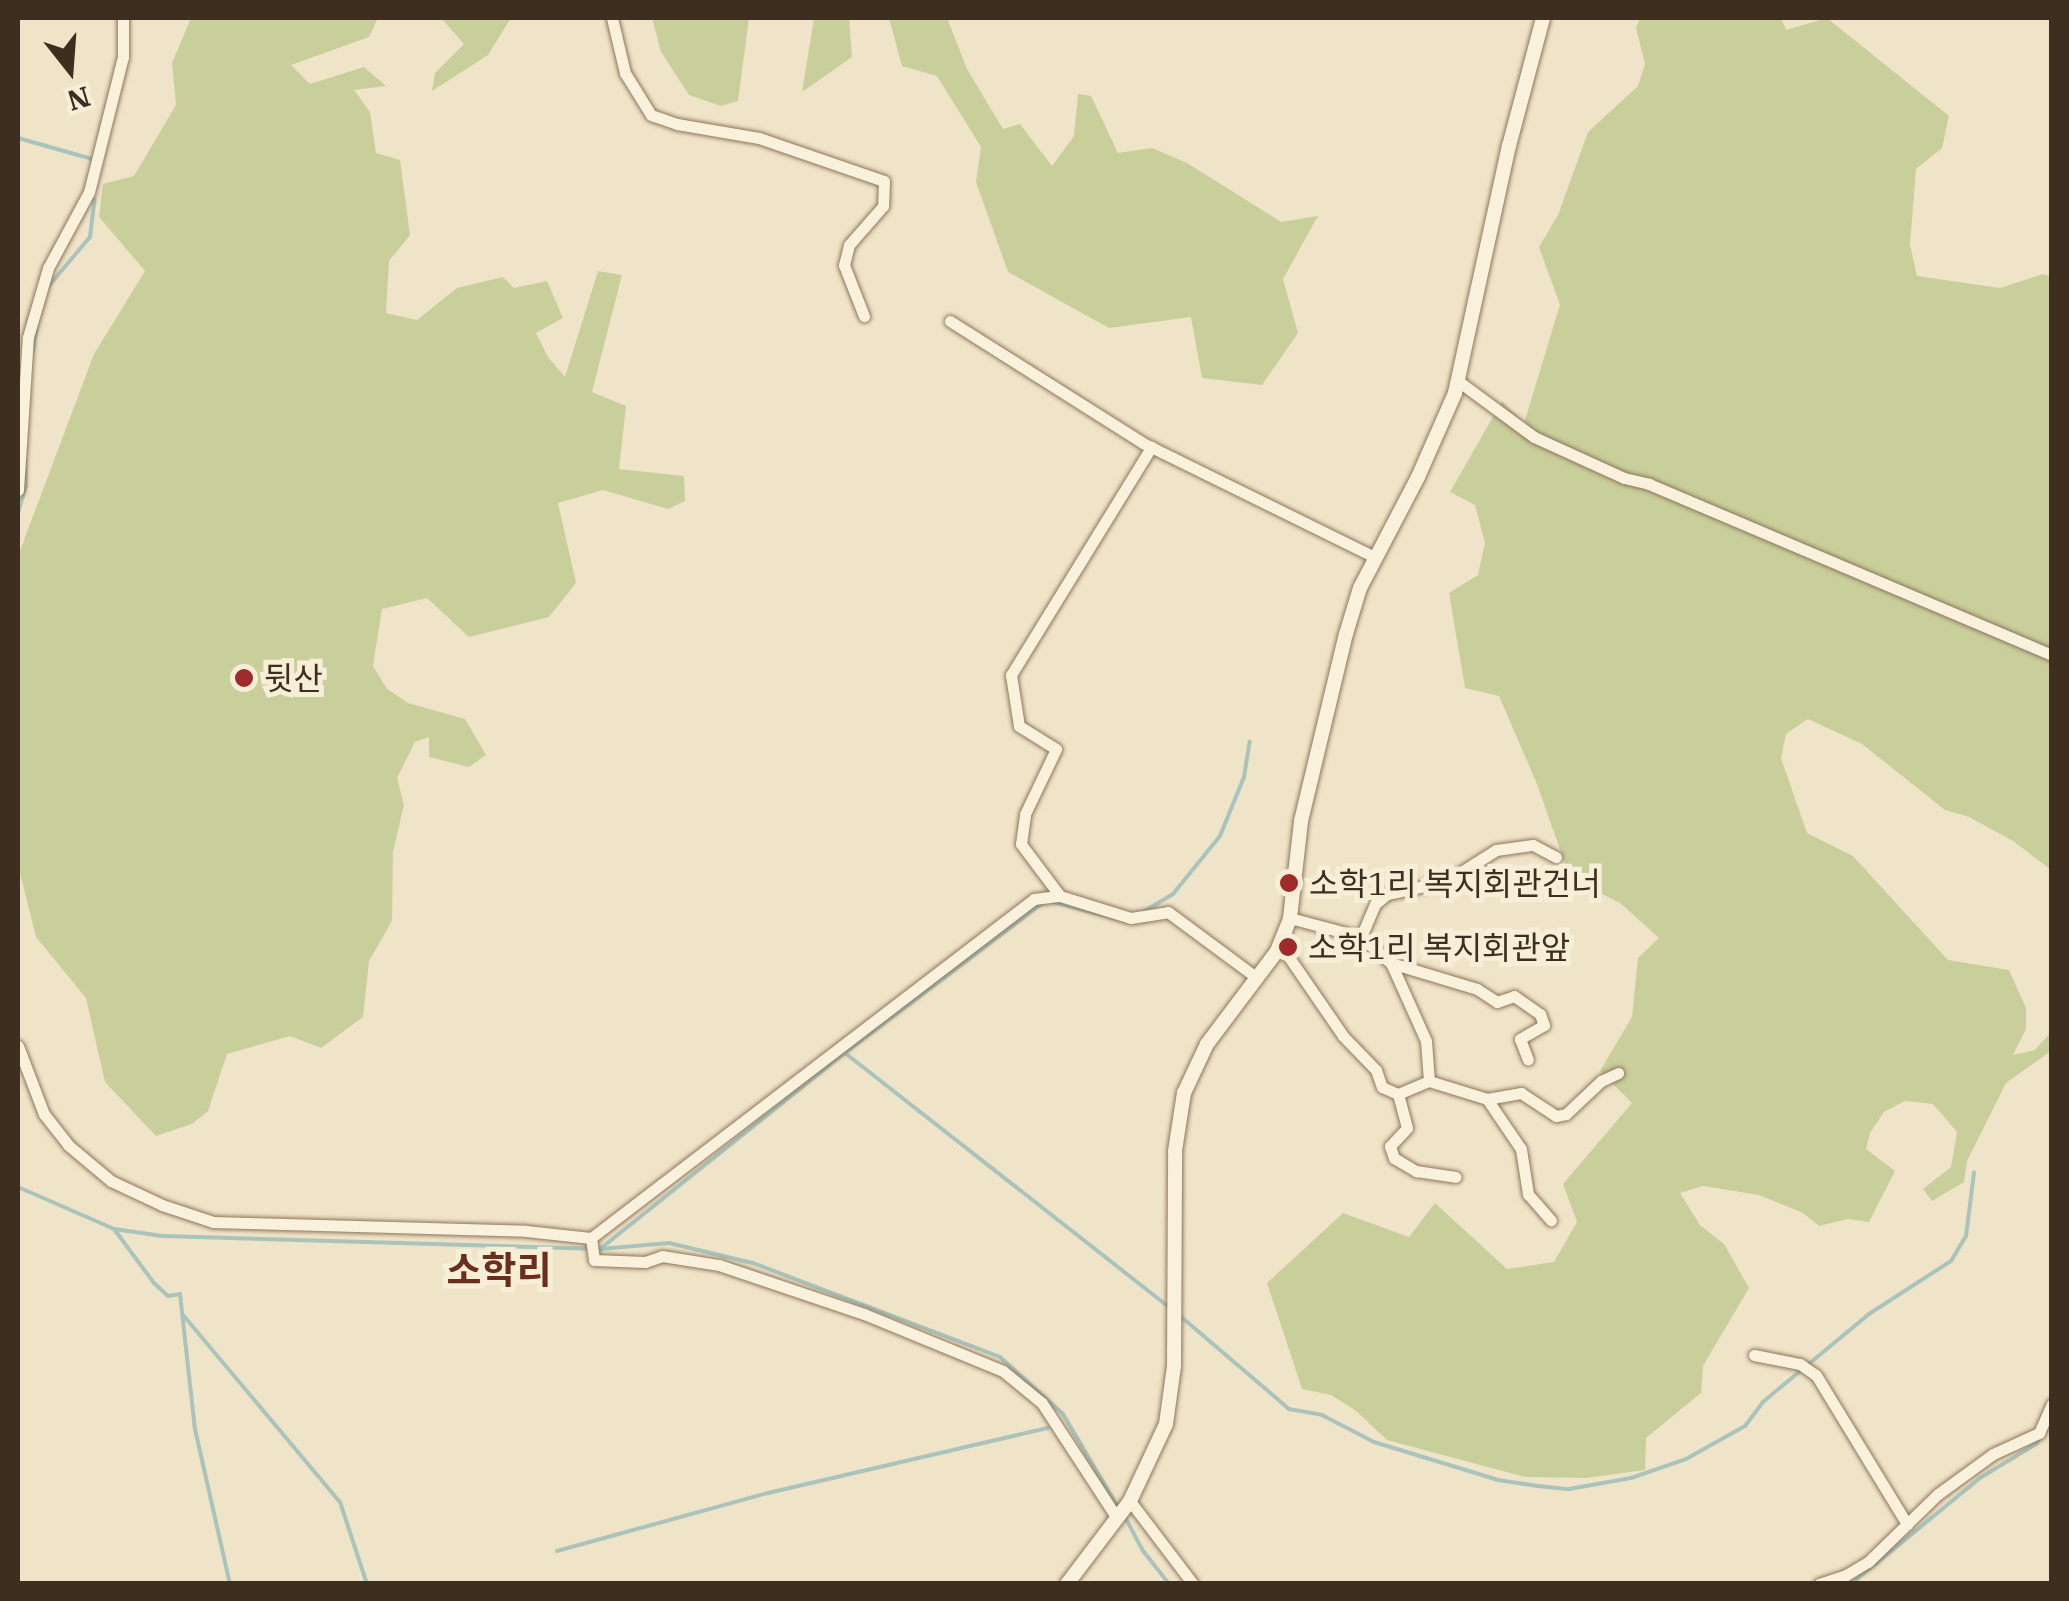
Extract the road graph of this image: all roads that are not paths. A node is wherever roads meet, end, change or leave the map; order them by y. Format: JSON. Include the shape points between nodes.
{"nodes":[{"id":1,"x":123,"y":18,"type":"edge"},
{"id":2,"x":612,"y":18,"type":"edge"},
{"id":3,"x":1542,"y":18,"type":"edge"},
{"id":4,"x":864,"y":316,"type":"dead end"},
{"id":5,"x":950,"y":320,"type":"dead end"},
{"id":6,"x":1458,"y":381,"type":"junction"},
{"id":7,"x":1152,"y":447,"type":"junction"},
{"id":8,"x":18,"y":490,"type":"edge"},
{"id":9,"x":1375,"y":557,"type":"junction"},
{"id":10,"x":2052,"y":656,"type":"edge"},
{"id":11,"x":1556,"y":857,"type":"dead end"},
{"id":12,"x":1060,"y":896,"type":"junction"},
{"id":13,"x":1290,"y":918,"type":"junction"},
{"id":14,"x":1283,"y":936,"type":"junction"},
{"id":15,"x":1361,"y":937,"type":"junction"},
{"id":16,"x":1391,"y":964,"type":"junction"},
{"id":17,"x":1256,"y":977,"type":"junction"},
{"id":18,"x":18,"y":1046,"type":"edge"},
{"id":19,"x":1528,"y":1060,"type":"dead end"},
{"id":20,"x":1618,"y":1074,"type":"dead end"},
{"id":21,"x":1429,"y":1081,"type":"junction"},
{"id":22,"x":1398,"y":1094,"type":"junction"},
{"id":23,"x":1487,"y":1099,"type":"junction"},
{"id":24,"x":1456,"y":1177,"type":"dead end"},
{"id":25,"x":1551,"y":1220,"type":"dead end"},
{"id":26,"x":591,"y":1238,"type":"junction"},
{"id":27,"x":1754,"y":1354,"type":"dead end"},
{"id":28,"x":2052,"y":1404,"type":"edge"},
{"id":29,"x":1124,"y":1509,"type":"junction"},
{"id":30,"x":1907,"y":1524,"type":"junction"},
{"id":31,"x":1067,"y":1584,"type":"edge"},
{"id":32,"x":1194,"y":1584,"type":"edge"},
{"id":33,"x":1819,"y":1584,"type":"edge"}],
"edges":[{"from":1,"to":8,"type":"street","via":[[123,57],[89,192],[48,268],[28,337]]},
{"from":2,"to":4,"type":"street","via":[[625,73],[651,114],[759,138],[884,182],[883,206],[849,246],[844,264]]},
{"from":3,"to":6,"type":"street"},
{"from":5,"to":7,"type":"street"},
{"from":6,"to":9,"type":"street","via":[[1418,478]]},
{"from":6,"to":10,"type":"street","via":[[1534,437]]},
{"from":7,"to":9,"type":"street"},
{"from":7,"to":12,"type":"street","via":[[1010,675],[1019,726],[1056,749],[1025,814],[1021,844]]},
{"from":9,"to":13,"type":"street","via":[[1346,634],[1300,821]]},
{"from":11,"to":15,"type":"street","via":[[1533,845],[1496,850],[1447,881],[1387,894],[1374,904]]},
{"from":12,"to":17,"type":"street","via":[[1132,918],[1168,912]]},
{"from":12,"to":26,"type":"street","via":[[1034,899]]},
{"from":13,"to":14,"type":"street"},
{"from":13,"to":15,"type":"street"},
{"from":14,"to":17,"type":"street"},
{"from":14,"to":22,"type":"street","via":[[1284,950],[1343,1036],[1376,1070],[1382,1086]]},
{"from":15,"to":16,"type":"street"},
{"from":16,"to":19,"type":"street","via":[[1478,989],[1497,1002],[1514,996],[1540,1014],[1544,1025],[1520,1038]]},
{"from":16,"to":21,"type":"street","via":[[1426,1041]]},
{"from":17,"to":29,"type":"street","via":[[1207,1044],[1184,1092],[1175,1150],[1174,1366],[1166,1424]]},
{"from":18,"to":26,"type":"street","via":[[44,1114],[68,1145],[111,1181],[162,1206],[213,1222]]},
{"from":20,"to":23,"type":"street","via":[[1600,1080],[1556,1116],[1520,1094]]},
{"from":21,"to":22,"type":"street"},
{"from":21,"to":23,"type":"street"},
{"from":22,"to":24,"type":"street","via":[[1407,1128],[1390,1146],[1394,1158],[1416,1171]]},
{"from":23,"to":25,"type":"street","via":[[1521,1149],[1528,1194]]},
{"from":26,"to":29,"type":"street","via":[[594,1260],[677,1257],[719,1264],[1003,1371],[1042,1403]]},
{"from":27,"to":30,"type":"street","via":[[1816,1374]]},
{"from":28,"to":30,"type":"street","via":[[2039,1433],[1992,1454]]},
{"from":29,"to":31,"type":"street"},
{"from":29,"to":32,"type":"street"},
{"from":30,"to":33,"type":"street","via":[[1868,1562]]}]}
